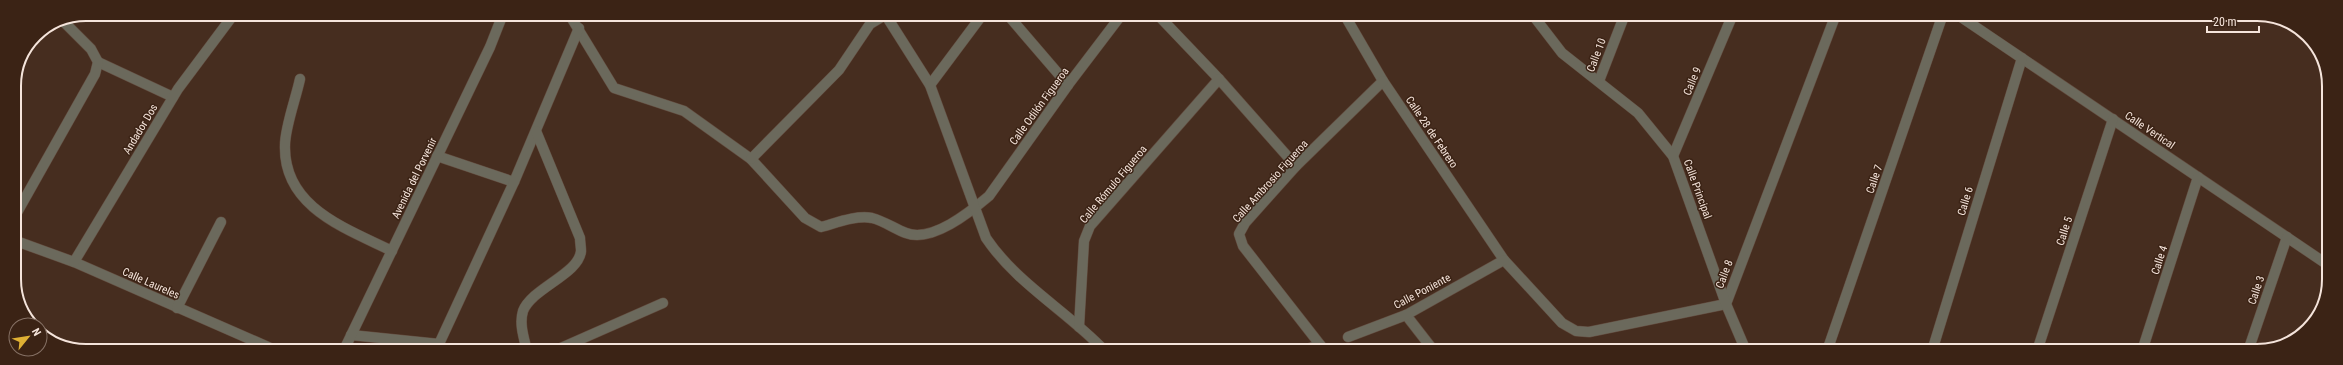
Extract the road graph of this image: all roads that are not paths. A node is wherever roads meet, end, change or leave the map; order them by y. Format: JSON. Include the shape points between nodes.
{"nodes":[{"id":1,"x":229,"y":21,"type":"edge"},
{"id":2,"x":500,"y":21,"type":"edge"},
{"id":3,"x":574,"y":21,"type":"edge"},
{"id":4,"x":874,"y":21,"type":"edge"},
{"id":5,"x":889,"y":21,"type":"edge"},
{"id":6,"x":978,"y":21,"type":"edge"},
{"id":7,"x":1013,"y":21,"type":"edge"},
{"id":8,"x":1117,"y":21,"type":"edge"},
{"id":9,"x":1164,"y":21,"type":"edge"},
{"id":10,"x":1349,"y":21,"type":"edge"},
{"id":11,"x":1537,"y":21,"type":"edge"},
{"id":12,"x":1622,"y":21,"type":"edge"},
{"id":13,"x":1730,"y":21,"type":"edge"},
{"id":14,"x":1833,"y":21,"type":"edge"},
{"id":15,"x":1941,"y":21,"type":"edge"},
{"id":16,"x":1968,"y":21,"type":"edge"},
{"id":17,"x":66,"y":24,"type":"edge"},
{"id":18,"x":579,"y":28,"type":"junction"},
{"id":19,"x":2022,"y":58,"type":"junction"},
{"id":20,"x":98,"y":62,"type":"junction"},
{"id":21,"x":1219,"y":79,"type":"junction"},
{"id":22,"x":300,"y":80,"type":"dead end"},
{"id":23,"x":1383,"y":81,"type":"junction"},
{"id":24,"x":1599,"y":81,"type":"junction"},
{"id":25,"x":1068,"y":84,"type":"junction"},
{"id":26,"x":930,"y":85,"type":"junction"},
{"id":27,"x":173,"y":97,"type":"junction"},
{"id":28,"x":2113,"y":119,"type":"junction"},
{"id":29,"x":536,"y":131,"type":"junction"},
{"id":30,"x":437,"y":156,"type":"junction"},
{"id":31,"x":1673,"y":156,"type":"junction"},
{"id":32,"x":751,"y":159,"type":"junction"},
{"id":33,"x":1296,"y":166,"type":"junction"},
{"id":34,"x":2198,"y":177,"type":"junction"},
{"id":35,"x":514,"y":182,"type":"junction"},
{"id":36,"x":21,"y":207,"type":"edge"},
{"id":37,"x":974,"y":209,"type":"junction"},
{"id":38,"x":221,"y":222,"type":"dead end"},
{"id":39,"x":2287,"y":237,"type":"junction"},
{"id":40,"x":21,"y":243,"type":"edge"},
{"id":41,"x":392,"y":251,"type":"junction"},
{"id":42,"x":1504,"y":260,"type":"junction"},
{"id":43,"x":2322,"y":261,"type":"edge"},
{"id":44,"x":74,"y":262,"type":"junction"},
{"id":45,"x":663,"y":303,"type":"dead end"},
{"id":46,"x":1726,"y":304,"type":"junction"},
{"id":47,"x":177,"y":308,"type":"junction"},
{"id":48,"x":1406,"y":315,"type":"junction"},
{"id":49,"x":1079,"y":327,"type":"junction"},
{"id":50,"x":351,"y":335,"type":"junction"},
{"id":51,"x":1348,"y":337,"type":"dead end"},
{"id":52,"x":261,"y":344,"type":"edge"},
{"id":53,"x":347,"y":344,"type":"edge"},
{"id":54,"x":525,"y":344,"type":"edge"},
{"id":55,"x":568,"y":344,"type":"edge"},
{"id":56,"x":1099,"y":344,"type":"edge"},
{"id":57,"x":1319,"y":344,"type":"edge"},
{"id":58,"x":1429,"y":344,"type":"edge"},
{"id":59,"x":1743,"y":344,"type":"edge"},
{"id":60,"x":1829,"y":344,"type":"edge"},
{"id":61,"x":1934,"y":344,"type":"edge"},
{"id":62,"x":2039,"y":344,"type":"edge"},
{"id":63,"x":2144,"y":344,"type":"edge"},
{"id":64,"x":2250,"y":344,"type":"edge"}],
"edges":[{"from":1,"to":27,"type":"street","name":"Andador Dos"},
{"from":2,"to":30,"type":"street","name":"Avenida del Porvenir"},
{"from":3,"to":18,"type":"street","name":"Calle Odilón Figueroa"},
{"from":4,"to":32,"type":"street","via":[[839,70]]},
{"from":5,"to":26,"type":"street"},
{"from":6,"to":26,"type":"street"},
{"from":7,"to":25,"type":"street"},
{"from":8,"to":25,"type":"street","name":"Calle Odilón Figueroa"},
{"from":9,"to":21,"type":"street"},
{"from":10,"to":23,"type":"street","name":"Calle 28 de Febrero"},
{"from":11,"to":24,"type":"street","name":"Calle Principal","via":[[1562,54]]},
{"from":12,"to":24,"type":"street","name":"Calle 10"},
{"from":13,"to":31,"type":"street","name":"Calle 9"},
{"from":14,"to":46,"type":"street","name":"Calle 8"},
{"from":15,"to":60,"type":"street","name":"Calle 7"},
{"from":16,"to":19,"type":"street","name":"Calle Vertical"},
{"from":17,"to":20,"type":"street","via":[[91,50]]},
{"from":18,"to":29,"type":"street"},
{"from":18,"to":32,"type":"street","name":"Calle Odilón Figueroa","via":[[614,88],[684,111]]},
{"from":19,"to":28,"type":"street","name":"Calle Vertical"},
{"from":19,"to":61,"type":"street","name":"Calle 6"},
{"from":20,"to":27,"type":"street"},
{"from":20,"to":36,"type":"street","via":[[95,74]]},
{"from":21,"to":33,"type":"street"},
{"from":21,"to":49,"type":"street","name":"Calle Rómulo Figueroa","via":[[1090,226],[1084,241]]},
{"from":22,"to":41,"type":"street","via":[[285,144],[288,174],[301,196],[330,221]]},
{"from":23,"to":33,"type":"street","name":"Calle Ambrosio Figueroa"},
{"from":23,"to":42,"type":"street","name":"Calle 28 de Febrero"},
{"from":24,"to":31,"type":"street","name":"Calle Principal","via":[[1638,113]]},
{"from":25,"to":37,"type":"street","name":"Calle Odilón Figueroa","via":[[990,196]]},
{"from":26,"to":37,"type":"street"},
{"from":27,"to":44,"type":"street","name":"Andador Dos"},
{"from":28,"to":34,"type":"street","name":"Calle Vertical"},
{"from":28,"to":62,"type":"street","name":"Calle 5"},
{"from":29,"to":35,"type":"street"},
{"from":29,"to":54,"type":"street","via":[[580,238],[581,252],[576,262],[530,300],[523,311],[521,327]]},
{"from":30,"to":35,"type":"street"},
{"from":30,"to":41,"type":"street","name":"Avenida del Porvenir"},
{"from":31,"to":46,"type":"street","name":"Calle Principal"},
{"from":32,"to":37,"type":"street","name":"Calle Odilón Figueroa","via":[[805,218],[821,227],[855,218],[872,218],[907,234],[930,234]]},
{"from":33,"to":57,"type":"street","name":"Calle Ambrosio Figueroa","via":[[1245,223],[1239,234],[1243,246]]},
{"from":34,"to":39,"type":"street","name":"Calle Vertical"},
{"from":34,"to":63,"type":"street","name":"Calle 4"},
{"from":35,"to":50,"type":"street","via":[[439,344]]},
{"from":37,"to":49,"type":"street","via":[[986,238],[998,256]]},
{"from":38,"to":47,"type":"street"},
{"from":39,"to":43,"type":"street","name":"Calle Vertical"},
{"from":39,"to":64,"type":"street","name":"Calle 3"},
{"from":40,"to":44,"type":"street","name":"Calle Laureles"},
{"from":41,"to":50,"type":"street","name":"Avenida del Porvenir"},
{"from":42,"to":46,"type":"street","name":"Calle 8","via":[[1562,324],[1576,331],[1589,332]]},
{"from":42,"to":48,"type":"street","name":"Calle Poniente"},
{"from":44,"to":47,"type":"street","name":"Calle Laureles"},
{"from":45,"to":55,"type":"street"},
{"from":46,"to":59,"type":"street","name":"Calle Principal"},
{"from":47,"to":52,"type":"street","name":"Calle Laureles"},
{"from":48,"to":51,"type":"street","name":"Calle Poniente"},
{"from":48,"to":58,"type":"street"},
{"from":49,"to":56,"type":"street"},
{"from":50,"to":53,"type":"street","name":"Avenida del Porvenir"}]}
